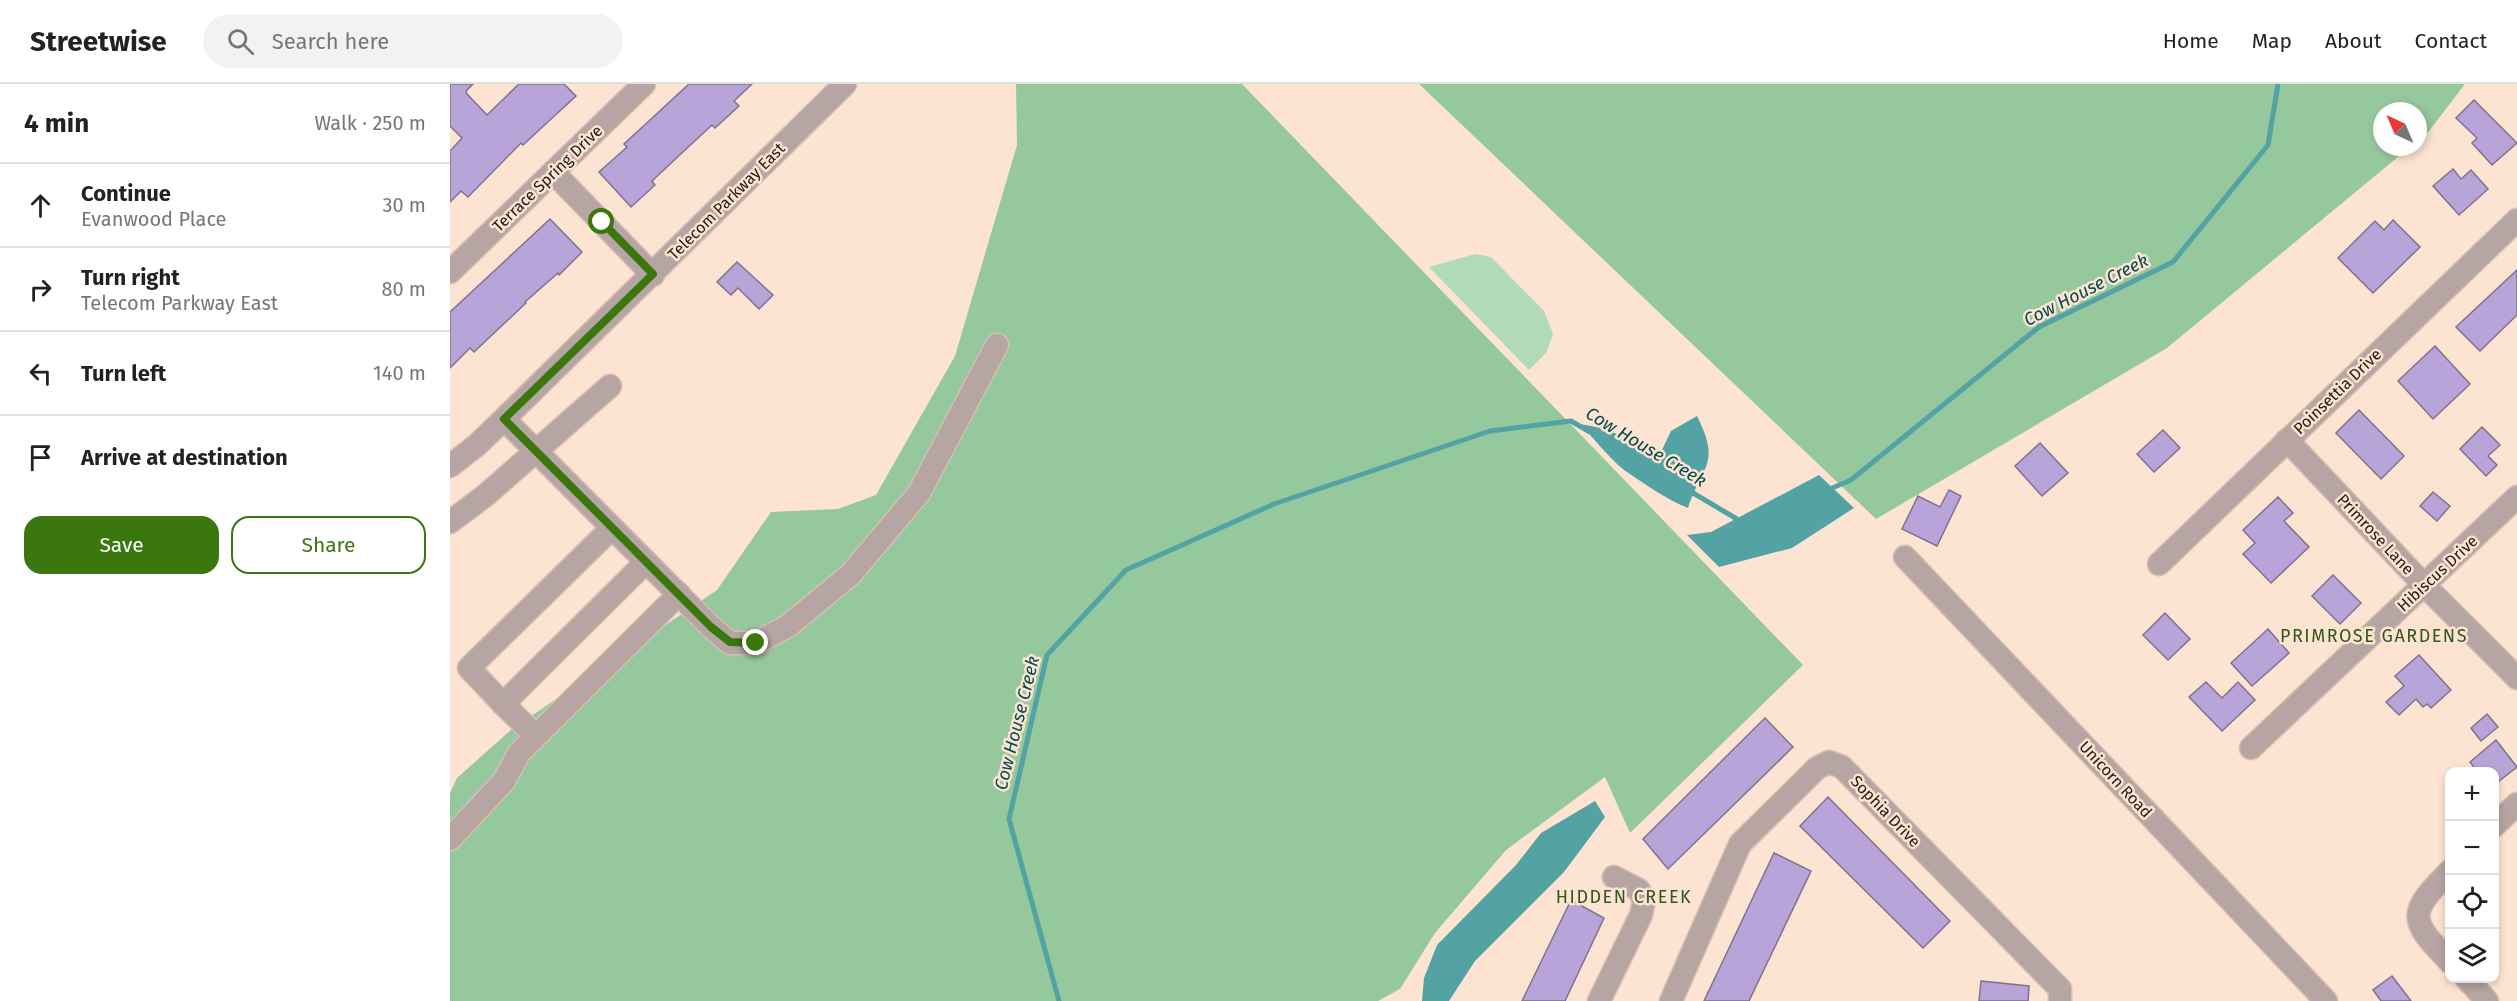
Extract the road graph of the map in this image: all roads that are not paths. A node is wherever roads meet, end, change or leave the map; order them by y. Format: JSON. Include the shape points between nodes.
{"nodes":[{"id":1,"x":644,"y":84,"type":"edge"},
{"id":2,"x":845,"y":84,"type":"edge"},
{"id":3,"x":553,"y":172,"type":"junction"},
{"id":4,"x":2517,"y":220,"type":"edge"},
{"id":5,"x":450,"y":272,"type":"edge"},
{"id":6,"x":653,"y":274,"type":"junction"},
{"id":7,"x":997,"y":345,"type":"dead end"},
{"id":8,"x":610,"y":386,"type":"dead end"},
{"id":9,"x":504,"y":419,"type":"junction"},
{"id":10,"x":2287,"y":440,"type":"junction"},
{"id":11,"x":537,"y":452,"type":"junction"},
{"id":12,"x":450,"y":466,"type":"edge"},
{"id":13,"x":2517,"y":497,"type":"edge"},
{"id":14,"x":450,"y":522,"type":"edge"},
{"id":15,"x":612,"y":528,"type":"junction"},
{"id":16,"x":1905,"y":557,"type":"dead end"},
{"id":17,"x":646,"y":562,"type":"junction"},
{"id":18,"x":2159,"y":564,"type":"dead end"},
{"id":19,"x":2424,"y":585,"type":"junction"},
{"id":20,"x":679,"y":594,"type":"junction"},
{"id":21,"x":2517,"y":678,"type":"edge"},
{"id":22,"x":503,"y":704,"type":"junction"},
{"id":23,"x":536,"y":736,"type":"junction"},
{"id":24,"x":2251,"y":748,"type":"dead end"},
{"id":25,"x":2517,"y":804,"type":"edge"},
{"id":26,"x":2499,"y":821,"type":"edge"},
{"id":27,"x":450,"y":839,"type":"edge"},
{"id":28,"x":2446,"y":875,"type":"edge"},
{"id":29,"x":1614,"y":877,"type":"dead end"},
{"id":30,"x":2445,"y":957,"type":"edge"},
{"id":31,"x":2471,"y":983,"type":"edge"},
{"id":32,"x":1602,"y":1000,"type":"edge"},
{"id":33,"x":1671,"y":1001,"type":"edge"},
{"id":34,"x":2060,"y":1001,"type":"edge"},
{"id":35,"x":2326,"y":1001,"type":"edge"},
{"id":36,"x":2487,"y":1001,"type":"edge"}],
"edges":[{"from":1,"to":3,"type":"street","name":"Terrace Spring Drive"},
{"from":2,"to":6,"type":"street","name":"Telecom Parkway East"},
{"from":3,"to":5,"type":"street","name":"Terrace Spring Drive"},
{"from":3,"to":6,"type":"street"},
{"from":4,"to":10,"type":"street","name":"Poinsettia Drive"},
{"from":6,"to":9,"type":"street","name":"Telecom Parkway East"},
{"from":7,"to":20,"type":"street","via":[[919,493],[851,574],[788,626],[756,643],[730,642]]},
{"from":8,"to":11,"type":"street"},
{"from":9,"to":11,"type":"street"},
{"from":9,"to":12,"type":"street","name":"Telecom Parkway East"},
{"from":10,"to":18,"type":"street","name":"Poinsettia Drive"},
{"from":10,"to":19,"type":"street","name":"Primrose Lane"},
{"from":11,"to":14,"type":"street"},
{"from":11,"to":15,"type":"street"},
{"from":13,"to":19,"type":"street","name":"Hibiscus Drive"},
{"from":15,"to":17,"type":"street"},
{"from":15,"to":22,"type":"street","via":[[469,669]]},
{"from":16,"to":35,"type":"street","name":"Unicorn Road"},
{"from":17,"to":20,"type":"street"},
{"from":17,"to":22,"type":"street"},
{"from":19,"to":21,"type":"street","name":"Primrose Lane"},
{"from":19,"to":24,"type":"street","name":"Hibiscus Drive"},
{"from":20,"to":23,"type":"street"},
{"from":22,"to":23,"type":"street"},
{"from":23,"to":27,"type":"street","via":[[519,753],[504,782]]},
{"from":25,"to":26,"type":"street"},
{"from":28,"to":30,"type":"street","via":[[2418,908],[2420,925]]},
{"from":29,"to":32,"type":"street","via":[[1639,890],[1644,901]]},
{"from":31,"to":36,"type":"street"},
{"from":33,"to":34,"type":"street","name":"Sophia Drive","via":[[1740,844],[1817,768],[1829,762],[1842,767],[2060,989]]}]}
